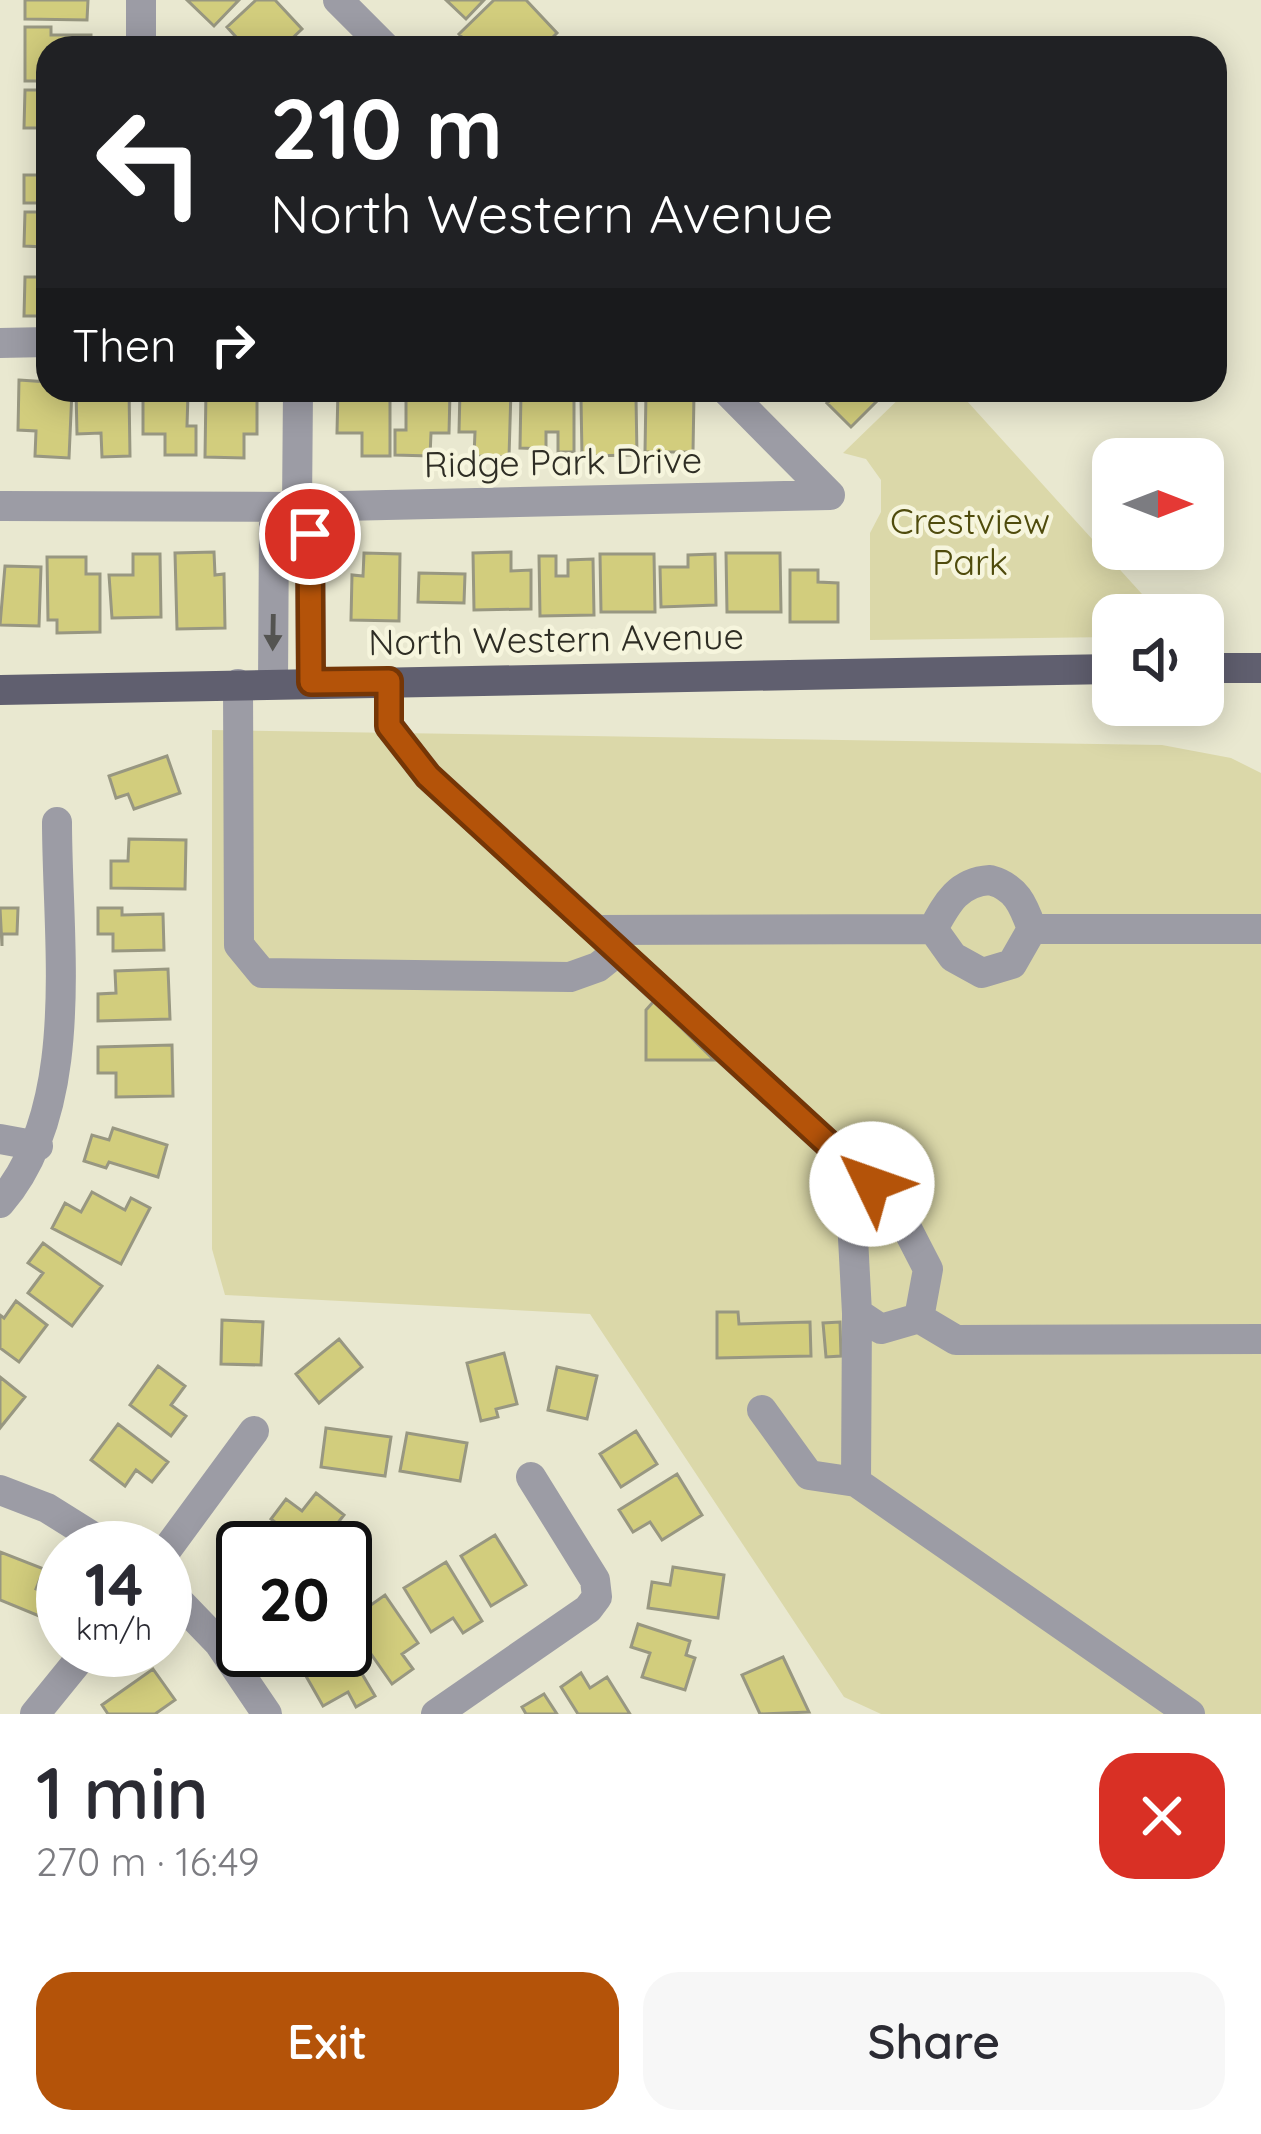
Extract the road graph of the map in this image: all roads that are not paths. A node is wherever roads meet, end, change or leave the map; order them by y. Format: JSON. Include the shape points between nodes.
{"nodes":[{"id":1,"x":338,"y":0,"type":"edge"},
{"id":2,"x":374,"y":36,"type":"edge"},
{"id":3,"x":36,"y":342,"type":"edge"},
{"id":4,"x":0,"y":343,"type":"edge"},
{"id":5,"x":298,"y":402,"type":"edge"},
{"id":6,"x":738,"y":402,"type":"edge"},
{"id":7,"x":0,"y":506,"type":"edge"},
{"id":8,"x":297,"y":507,"type":"junction"},
{"id":9,"x":1092,"y":669,"type":"edge"},
{"id":10,"x":1224,"y":670,"type":"edge"},
{"id":11,"x":1257,"y":673,"type":"edge"},
{"id":12,"x":389,"y":681,"type":"junction"},
{"id":13,"x":311,"y":682,"type":"junction"},
{"id":14,"x":238,"y":683,"type":"junction"},
{"id":15,"x":273,"y":683,"type":"junction"},
{"id":16,"x":0,"y":690,"type":"edge"},
{"id":17,"x":57,"y":822,"type":"dead end"},
{"id":18,"x":932,"y":928,"type":"junction"},
{"id":19,"x":1032,"y":928,"type":"junction"},
{"id":20,"x":1261,"y":929,"type":"edge"},
{"id":21,"x":607,"y":940,"type":"junction"},
{"id":22,"x":0,"y":1139,"type":"edge"},
{"id":23,"x":38,"y":1145,"type":"junction"},
{"id":24,"x":849,"y":1163,"type":"junction"},
{"id":25,"x":0,"y":1203,"type":"edge"},
{"id":26,"x":857,"y":1313,"type":"junction"},
{"id":27,"x":919,"y":1318,"type":"junction"},
{"id":28,"x":1261,"y":1340,"type":"edge"},
{"id":29,"x":762,"y":1410,"type":"dead end"},
{"id":30,"x":254,"y":1431,"type":"dead end"},
{"id":31,"x":531,"y":1477,"type":"dead end"},
{"id":32,"x":856,"y":1482,"type":"junction"},
{"id":33,"x":0,"y":1490,"type":"edge"},
{"id":34,"x":68,"y":1521,"type":"edge"},
{"id":35,"x":188,"y":1521,"type":"edge"},
{"id":36,"x":192,"y":1615,"type":"edge"},
{"id":37,"x":65,"y":1677,"type":"edge"},
{"id":38,"x":35,"y":1714,"type":"edge"},
{"id":39,"x":267,"y":1714,"type":"edge"},
{"id":40,"x":436,"y":1714,"type":"edge"},
{"id":41,"x":1190,"y":1714,"type":"edge"}],
"edges":[{"from":1,"to":2,"type":"street"},
{"from":3,"to":4,"type":"street"},
{"from":5,"to":8,"type":"street"},
{"from":6,"to":8,"type":"street","name":"Ridge Park Drive","via":[[830,495]]},
{"from":7,"to":8,"type":"street","name":"Ridge Park Drive"},
{"from":8,"to":13,"type":"street","via":[[310,534]]},
{"from":8,"to":15,"type":"street","one_way":true,"via":[[274,524]]},
{"from":9,"to":12,"type":"main road","name":"North Western Avenue"},
{"from":10,"to":11,"type":"main road"},
{"from":12,"to":13,"type":"main road","name":"North Western Avenue"},
{"from":12,"to":21,"type":"street","via":[[389,726],[428,776]]},
{"from":13,"to":15,"type":"main road","name":"North Western Avenue"},
{"from":14,"to":15,"type":"main road","name":"North Western Avenue"},
{"from":14,"to":16,"type":"main road","name":"North Western Avenue"},
{"from":14,"to":21,"type":"street","via":[[239,945],[262,973],[570,977],[598,967]]},
{"from":17,"to":23,"type":"street","via":[[56,1050]]},
{"from":18,"to":19,"type":"street","via":[[953,957],[982,973],[1012,964]]},
{"from":18,"to":19,"type":"street","via":[[950,897],[972,881],[990,880],[1022,901]]},
{"from":18,"to":21,"type":"street"},
{"from":19,"to":20,"type":"street"},
{"from":21,"to":24,"type":"street"},
{"from":22,"to":23,"type":"street"},
{"from":23,"to":25,"type":"street"},
{"from":24,"to":26,"type":"street"},
{"from":24,"to":27,"type":"street","via":[[895,1205],[928,1268]]},
{"from":26,"to":27,"type":"street","via":[[881,1329]]},
{"from":26,"to":32,"type":"street"},
{"from":27,"to":28,"type":"street","via":[[956,1340]]},
{"from":29,"to":32,"type":"street","via":[[809,1475]]},
{"from":30,"to":35,"type":"street"},
{"from":31,"to":40,"type":"street","via":[[595,1580],[597,1597]]},
{"from":32,"to":41,"type":"street"},
{"from":33,"to":34,"type":"street"},
{"from":36,"to":39,"type":"street"},
{"from":37,"to":38,"type":"street"}]}
